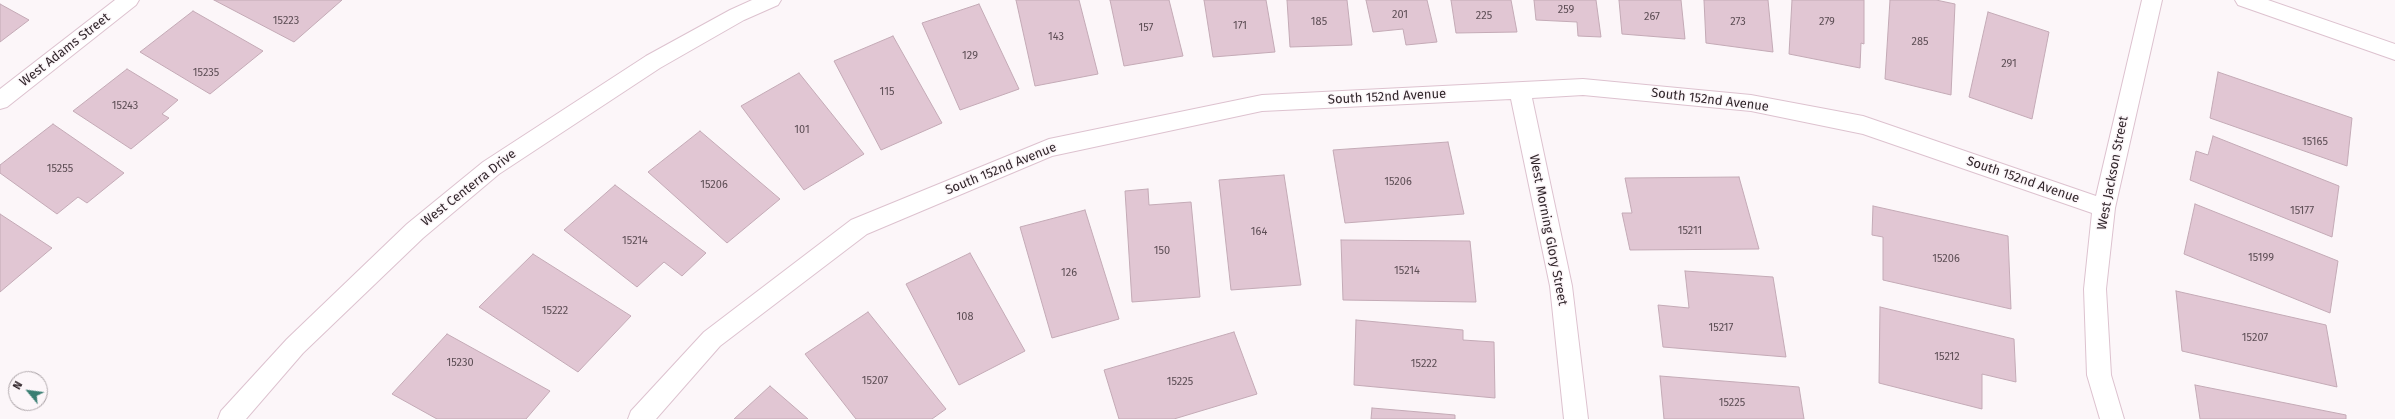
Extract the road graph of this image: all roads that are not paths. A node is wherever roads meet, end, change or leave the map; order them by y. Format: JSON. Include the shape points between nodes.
{"nodes":[{"id":1,"x":130,"y":0,"type":"edge"},
{"id":2,"x":771,"y":0,"type":"edge"},
{"id":3,"x":2152,"y":0,"type":"edge"},
{"id":4,"x":2245,"y":0,"type":"edge"},
{"id":5,"x":2395,"y":52,"type":"edge"},
{"id":6,"x":1520,"y":90,"type":"junction"},
{"id":7,"x":0,"y":101,"type":"edge"},
{"id":8,"x":2104,"y":208,"type":"junction"},
{"id":9,"x":230,"y":419,"type":"edge"},
{"id":10,"x":640,"y":419,"type":"edge"},
{"id":11,"x":1576,"y":419,"type":"edge"},
{"id":12,"x":2112,"y":419,"type":"edge"}],
"edges":[{"from":1,"to":7,"type":"street","name":"West Adams Street"},
{"from":2,"to":9,"type":"street","name":"West Centerra Drive","via":[[737,14],[653,62],[491,168],[415,231],[295,346]]},
{"from":3,"to":8,"type":"street","name":"West Jackson Street"},
{"from":4,"to":5,"type":"street"},
{"from":6,"to":8,"type":"street","name":"South 152nd Avenue","via":[[1583,87],[1751,103],[1863,125]]},
{"from":6,"to":10,"type":"street","name":"South 152nd Avenue","via":[[1262,103],[1049,148],[858,227],[712,339]]},
{"from":6,"to":11,"type":"street","name":"West Morning Glory Street","via":[[1561,286]]},
{"from":8,"to":12,"type":"street","name":"West Jackson Street","via":[[2095,289],[2099,375]]}]}
